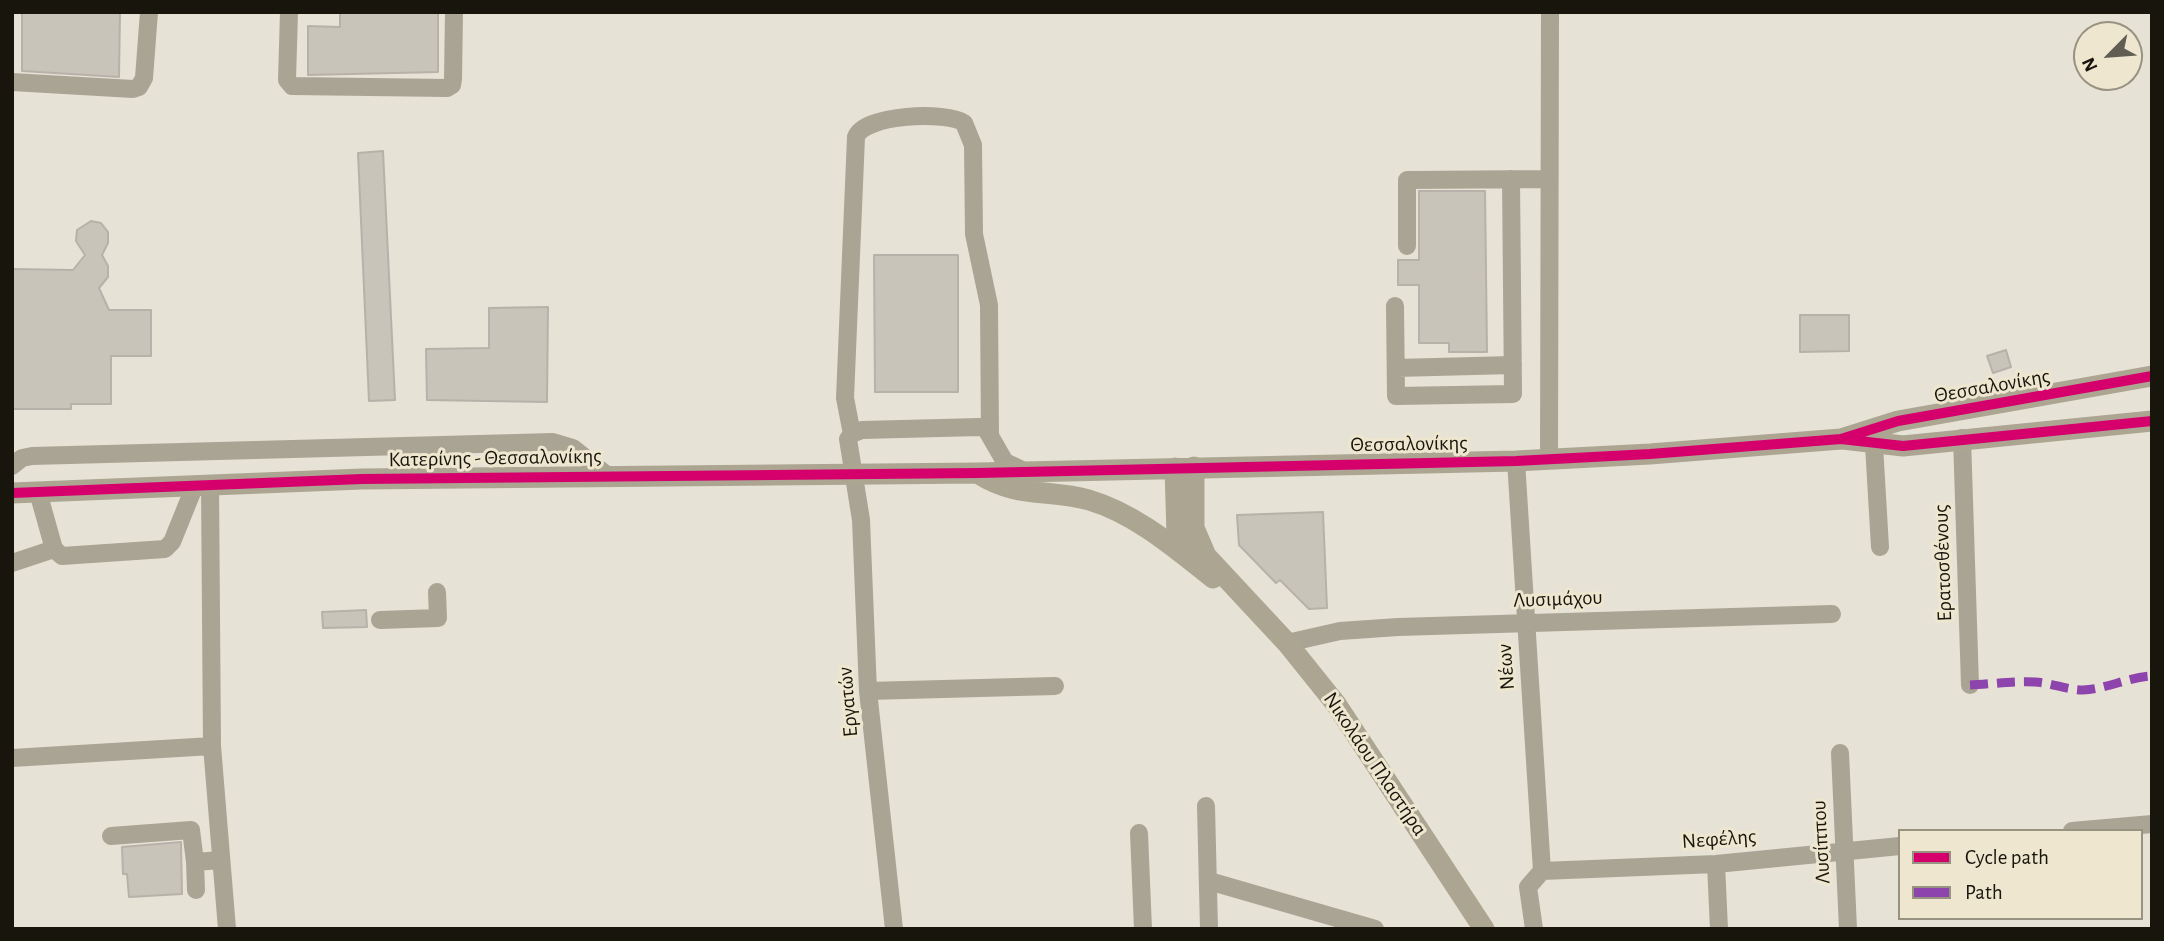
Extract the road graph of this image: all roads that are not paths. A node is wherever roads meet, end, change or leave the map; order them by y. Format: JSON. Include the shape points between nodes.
{"nodes":[{"id":1,"x":149,"y":12,"type":"edge"},
{"id":2,"x":289,"y":12,"type":"edge"},
{"id":3,"x":454,"y":12,"type":"edge"},
{"id":4,"x":1550,"y":12,"type":"edge"},
{"id":5,"x":12,"y":82,"type":"edge"},
{"id":6,"x":1511,"y":178,"type":"junction"},
{"id":7,"x":1548,"y":179,"type":"junction"},
{"id":8,"x":1407,"y":246,"type":"dead end"},
{"id":9,"x":1395,"y":306,"type":"dead end"},
{"id":10,"x":1513,"y":365,"type":"junction"},
{"id":11,"x":1396,"y":368,"type":"junction"},
{"id":12,"x":2152,"y":376,"type":"edge"},
{"id":13,"x":2152,"y":421,"type":"edge"},
{"id":14,"x":852,"y":434,"type":"junction"},
{"id":15,"x":990,"y":436,"type":"junction"},
{"id":16,"x":1962,"y":438,"type":"junction"},
{"id":17,"x":1841,"y":439,"type":"junction"},
{"id":18,"x":1874,"y":445,"type":"junction"},
{"id":19,"x":1549,"y":459,"type":"junction"},
{"id":20,"x":1516,"y":461,"type":"junction"},
{"id":21,"x":12,"y":466,"type":"edge"},
{"id":22,"x":1184,"y":468,"type":"junction"},
{"id":23,"x":851,"y":472,"type":"junction"},
{"id":24,"x":1026,"y":472,"type":"junction"},
{"id":25,"x":978,"y":473,"type":"junction"},
{"id":26,"x":608,"y":476,"type":"junction"},
{"id":27,"x":202,"y":484,"type":"junction"},
{"id":28,"x":38,"y":492,"type":"junction"},
{"id":29,"x":12,"y":493,"type":"edge"},
{"id":30,"x":1880,"y":547,"type":"dead end"},
{"id":31,"x":54,"y":549,"type":"junction"},
{"id":32,"x":1184,"y":555,"type":"junction"},
{"id":33,"x":12,"y":563,"type":"edge"},
{"id":34,"x":436,"y":592,"type":"dead end"},
{"id":35,"x":1254,"y":609,"type":"junction"},
{"id":36,"x":1832,"y":614,"type":"dead end"},
{"id":37,"x":380,"y":620,"type":"dead end"},
{"id":38,"x":1525,"y":623,"type":"junction"},
{"id":39,"x":1287,"y":643,"type":"junction"},
{"id":40,"x":1055,"y":685,"type":"dead end"},
{"id":41,"x":1970,"y":685,"type":"dead end"},
{"id":42,"x":868,"y":691,"type":"junction"},
{"id":43,"x":212,"y":746,"type":"junction"},
{"id":44,"x":1840,"y":752,"type":"dead end"},
{"id":45,"x":12,"y":758,"type":"edge"},
{"id":46,"x":1206,"y":806,"type":"dead end"},
{"id":47,"x":2152,"y":824,"type":"edge"},
{"id":48,"x":2095,"y":829,"type":"edge"},
{"id":49,"x":1139,"y":833,"type":"dead end"},
{"id":50,"x":111,"y":836,"type":"dead end"},
{"id":51,"x":1898,"y":846,"type":"edge"},
{"id":52,"x":1843,"y":851,"type":"junction"},
{"id":53,"x":221,"y":860,"type":"junction"},
{"id":54,"x":195,"y":862,"type":"junction"},
{"id":55,"x":1716,"y":864,"type":"junction"},
{"id":56,"x":1542,"y":871,"type":"junction"},
{"id":57,"x":1209,"y":881,"type":"junction"},
{"id":58,"x":196,"y":890,"type":"dead end"},
{"id":59,"x":1344,"y":925,"type":"edge"},
{"id":60,"x":227,"y":929,"type":"edge"},
{"id":61,"x":894,"y":929,"type":"edge"},
{"id":62,"x":1143,"y":929,"type":"edge"},
{"id":63,"x":1209,"y":929,"type":"edge"},
{"id":64,"x":1375,"y":929,"type":"edge"},
{"id":65,"x":1484,"y":929,"type":"edge"},
{"id":66,"x":1534,"y":929,"type":"edge"},
{"id":67,"x":1719,"y":929,"type":"edge"},
{"id":68,"x":1848,"y":929,"type":"edge"}],
"edges":[{"from":1,"to":5,"type":"street","via":[[144,78],[139,86]]},
{"from":2,"to":3,"type":"street","via":[[287,80],[292,86],[433,88],[452,85]]},
{"from":4,"to":7,"type":"street"},
{"from":6,"to":7,"type":"street"},
{"from":6,"to":8,"type":"street","via":[[1407,180]]},
{"from":6,"to":10,"type":"street"},
{"from":7,"to":19,"type":"street"},
{"from":9,"to":11,"type":"street"},
{"from":10,"to":11,"type":"street"},
{"from":10,"to":11,"type":"street","via":[[1513,394],[1396,396]]},
{"from":12,"to":17,"type":"main road","name":"Θεσσαλονίκης","via":[[1898,421]]},
{"from":13,"to":16,"type":"main road","name":"Θεσσαλονίκης"},
{"from":14,"to":15,"type":"street","via":[[979,427]]},
{"from":14,"to":15,"type":"street","name":"Εργατών","via":[[845,387],[858,132],[880,119],[951,117],[964,123],[973,145],[974,234],[989,306]]},
{"from":14,"to":23,"type":"street","name":"Εργατών","via":[[848,442]]},
{"from":15,"to":24,"type":"street","via":[[1005,462]]},
{"from":16,"to":18,"type":"main road","name":"Θεσσαλονίκης"},
{"from":16,"to":41,"type":"street","name":"Ερατοσθένους"},
{"from":17,"to":18,"type":"main road","name":"Θεσσαλονίκης"},
{"from":17,"to":19,"type":"main road","name":"Θεσσαλονίκης"},
{"from":18,"to":30,"type":"street"},
{"from":19,"to":20,"type":"main road","name":"Θεσσαλονίκης"},
{"from":20,"to":22,"type":"main road","name":"Θεσσαλονίκης"},
{"from":20,"to":38,"type":"street","name":"Νέων"},
{"from":21,"to":26,"type":"street","via":[[32,456],[554,442],[573,448]]},
{"from":22,"to":24,"type":"main road","name":"Θεσσαλονίκης"},
{"from":22,"to":32,"type":"main road","via":[[1177,535]]},
{"from":22,"to":35,"type":"main road","name":"Νικολάου Πλαστήρα","via":[[1195,535],[1211,563]]},
{"from":23,"to":25,"type":"main road","name":"Κατερίνης - Θεσσαλονίκης"},
{"from":23,"to":26,"type":"main road","name":"Κατερίνης - Θεσσαλονίκης"},
{"from":23,"to":42,"type":"street","name":"Εργατών","via":[[861,520]]},
{"from":24,"to":25,"type":"main road","name":"Θεσσαλονίκης"},
{"from":25,"to":32,"type":"main road","name":"Νικολάου Πλαστήρα","via":[[1010,490],[1069,495],[1099,504],[1142,525]]},
{"from":26,"to":27,"type":"main road","name":"Κατερίνης - Θεσσαλονίκης"},
{"from":27,"to":28,"type":"main road","name":"Κατερίνης - Θεσσαλονίκης"},
{"from":27,"to":31,"type":"street","via":[[166,549],[62,556]]},
{"from":27,"to":43,"type":"street"},
{"from":28,"to":29,"type":"main road","name":"Κατερίνης - Θεσσαλονίκης"},
{"from":28,"to":31,"type":"street"},
{"from":31,"to":33,"type":"street"},
{"from":32,"to":35,"type":"main road","name":"Νικολάου Πλαστήρα"},
{"from":34,"to":37,"type":"street","via":[[438,618]]},
{"from":35,"to":39,"type":"main road","name":"Νικολάου Πλαστήρα"},
{"from":36,"to":38,"type":"street","name":"Λυσιμάχου"},
{"from":38,"to":39,"type":"street","name":"Λυσιμάχου","via":[[1340,631]]},
{"from":38,"to":56,"type":"street","name":"Νέων"},
{"from":39,"to":65,"type":"main road","name":"Νικολάου Πλαστήρα","via":[[1342,714]]},
{"from":40,"to":42,"type":"street"},
{"from":42,"to":61,"type":"street","name":"Εργατών"},
{"from":43,"to":45,"type":"street"},
{"from":43,"to":53,"type":"street"},
{"from":44,"to":52,"type":"street","name":"Λυσίππου"},
{"from":46,"to":57,"type":"street"},
{"from":47,"to":48,"type":"street"},
{"from":49,"to":62,"type":"street"},
{"from":50,"to":54,"type":"street","via":[[191,830]]},
{"from":51,"to":52,"type":"street","name":"Νεφέλης"},
{"from":52,"to":55,"type":"street","name":"Νεφέλης"},
{"from":52,"to":68,"type":"street","name":"Λυσίππου"},
{"from":53,"to":54,"type":"street"},
{"from":53,"to":60,"type":"street"},
{"from":54,"to":58,"type":"street"},
{"from":55,"to":56,"type":"street","name":"Νεφέλης"},
{"from":55,"to":67,"type":"street"},
{"from":56,"to":66,"type":"street","via":[[1528,887]]},
{"from":57,"to":59,"type":"street"},
{"from":57,"to":63,"type":"street"},
{"from":59,"to":64,"type":"street"}]}
